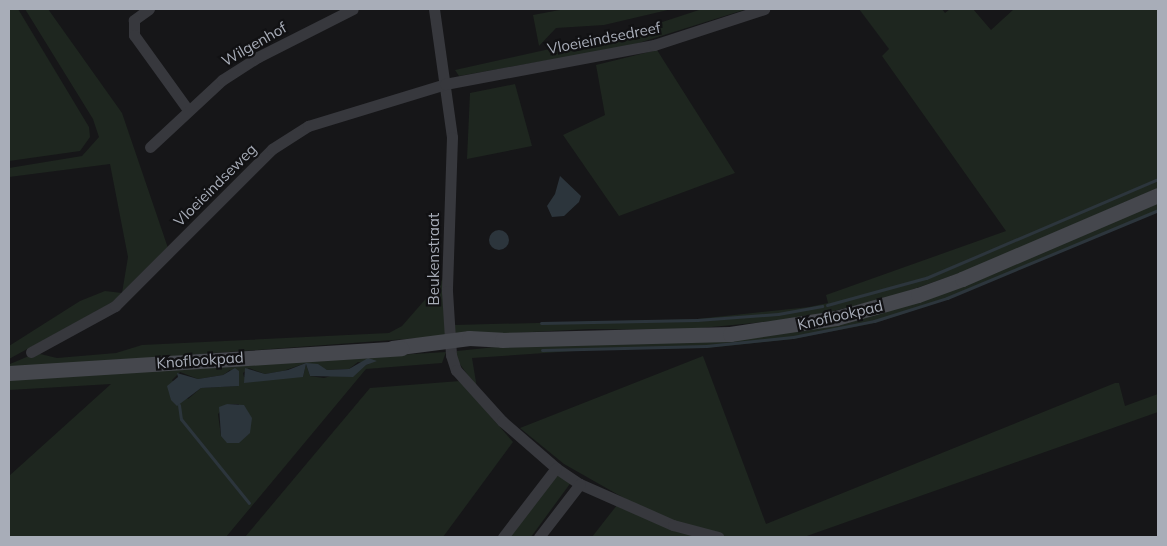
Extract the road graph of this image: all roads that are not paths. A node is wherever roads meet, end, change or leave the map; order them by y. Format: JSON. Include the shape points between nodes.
{"nodes":[{"id":1,"x":149,"y":9,"type":"edge"},
{"id":2,"x":353,"y":9,"type":"edge"},
{"id":3,"x":434,"y":9,"type":"edge"},
{"id":4,"x":764,"y":9,"type":"edge"},
{"id":5,"x":339,"y":12,"type":"edge"},
{"id":6,"x":445,"y":84,"type":"junction"},
{"id":7,"x":188,"y":110,"type":"junction"},
{"id":8,"x":150,"y":148,"type":"dead end"},
{"id":9,"x":1158,"y":195,"type":"edge"},
{"id":10,"x":451,"y":344,"type":"junction"},
{"id":11,"x":31,"y":352,"type":"dead end"},
{"id":12,"x":9,"y":373,"type":"edge"},
{"id":13,"x":556,"y":468,"type":"junction"},
{"id":14,"x":580,"y":484,"type":"junction"},
{"id":15,"x":503,"y":537,"type":"edge"},
{"id":16,"x":540,"y":537,"type":"edge"},
{"id":17,"x":718,"y":537,"type":"edge"}],
"edges":[{"from":1,"to":7,"type":"street","via":[[134,20],[134,34]]},
{"from":2,"to":5,"type":"street","name":"Wilgenhof"},
{"from":3,"to":6,"type":"street","name":"Beukenstraat"},
{"from":4,"to":6,"type":"street","name":"Vloeieindsedreef","via":[[654,45]]},
{"from":5,"to":7,"type":"street","name":"Wilgenhof","via":[[254,59],[222,80]]},
{"from":6,"to":10,"type":"street","name":"Beukenstraat","via":[[452,137],[447,272]]},
{"from":6,"to":11,"type":"street","name":"Vloeieindseweg","via":[[336,115],[291,135],[115,306]]},
{"from":7,"to":8,"type":"street","name":"Wilgenhof"},
{"from":9,"to":10,"type":"main road","name":"Knoflookpad","via":[[962,279],[836,318],[730,334]]},
{"from":10,"to":12,"type":"main road","name":"Knoflookpad"},
{"from":10,"to":13,"type":"street","name":"Beukenstraat","via":[[456,370],[482,400]]},
{"from":13,"to":14,"type":"street","name":"Beukenstraat"},
{"from":13,"to":15,"type":"street"},
{"from":14,"to":16,"type":"street"},
{"from":14,"to":17,"type":"street","name":"Beukenstraat","via":[[673,525]]}]}
